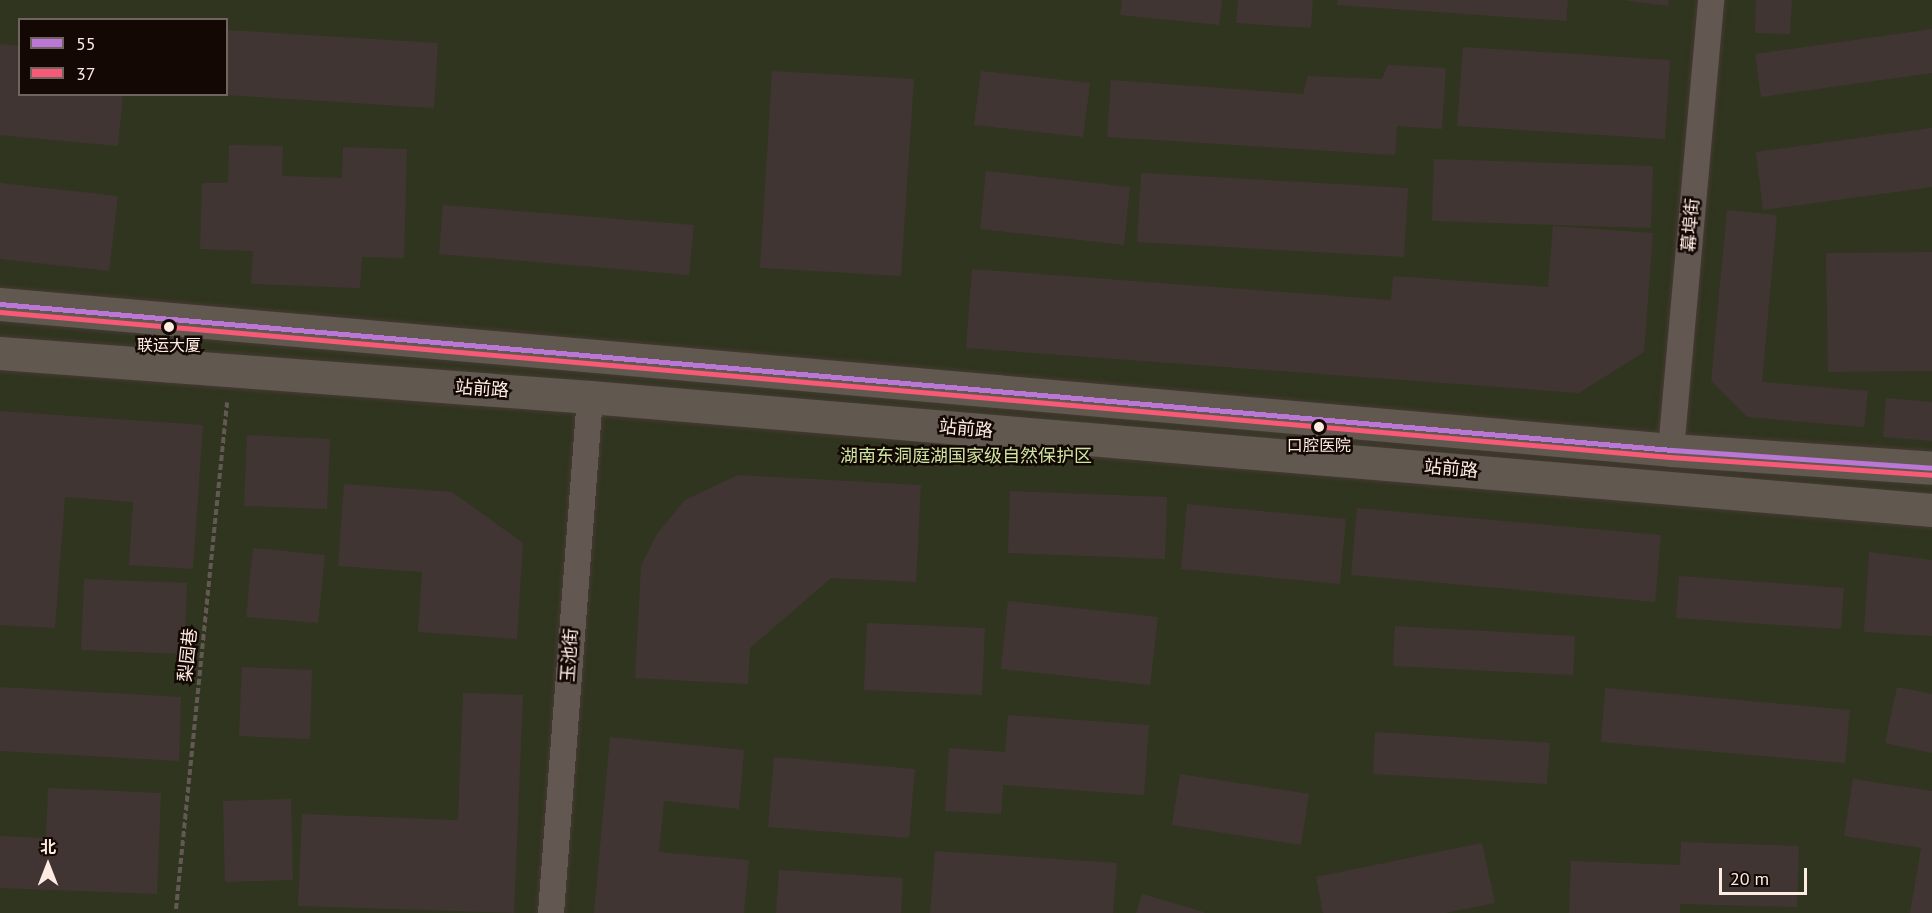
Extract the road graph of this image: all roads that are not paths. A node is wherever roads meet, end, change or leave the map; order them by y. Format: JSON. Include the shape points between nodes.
{"nodes":[{"id":1,"x":1711,"y":0,"type":"edge"},
{"id":2,"x":0,"y":304,"type":"edge"},
{"id":3,"x":0,"y":353,"type":"edge"},
{"id":4,"x":590,"y":397,"type":"junction"},
{"id":5,"x":1671,"y":450,"type":"junction"},
{"id":6,"x":1932,"y":468,"type":"edge"},
{"id":7,"x":1932,"y":510,"type":"edge"},
{"id":8,"x":551,"y":913,"type":"edge"}],
"edges":[{"from":1,"to":5,"type":"street","name":"幕埠街"},
{"from":2,"to":5,"type":"main road"},
{"from":3,"to":4,"type":"main road","name":"站前路"},
{"from":4,"to":7,"type":"main road","name":"站前路"},
{"from":4,"to":8,"type":"street","name":"玉池街"},
{"from":5,"to":6,"type":"main road"}]}
